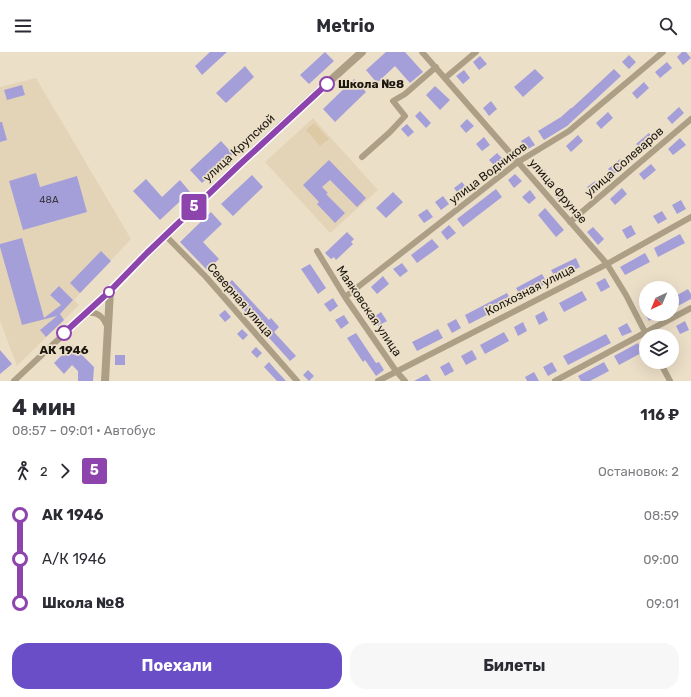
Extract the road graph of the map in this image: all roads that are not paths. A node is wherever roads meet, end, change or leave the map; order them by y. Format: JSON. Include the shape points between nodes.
{"nodes":[{"id":1,"x":362,"y":52,"type":"edge"},
{"id":2,"x":422,"y":52,"type":"edge"},
{"id":3,"x":476,"y":52,"type":"edge"},
{"id":4,"x":663,"y":52,"type":"edge"},
{"id":5,"x":436,"y":67,"type":"junction"},
{"id":6,"x":445,"y":78,"type":"junction"},
{"id":7,"x":691,"y":119,"type":"edge"},
{"id":8,"x":362,"y":156,"type":"dead end"},
{"id":9,"x":518,"y":162,"type":"junction"},
{"id":10,"x":691,"y":217,"type":"edge"},
{"id":11,"x":570,"y":222,"type":"junction"},
{"id":12,"x":165,"y":235,"type":"junction"},
{"id":13,"x":317,"y":251,"type":"dead end"},
{"id":14,"x":607,"y":264,"type":"junction"},
{"id":15,"x":110,"y":291,"type":"junction"},
{"id":16,"x":345,"y":297,"type":"junction"},
{"id":17,"x":691,"y":308,"type":"edge"},
{"id":18,"x":85,"y":314,"type":"junction"},
{"id":19,"x":108,"y":329,"type":"junction"},
{"id":20,"x":643,"y":329,"type":"edge"},
{"id":21,"x":655,"y":329,"type":"edge"},
{"id":22,"x":639,"y":338,"type":"edge"},
{"id":23,"x":664,"y":369,"type":"edge"},
{"id":24,"x":396,"y":371,"type":"junction"},
{"id":25,"x":14,"y":381,"type":"edge"},
{"id":26,"x":105,"y":381,"type":"edge"},
{"id":27,"x":297,"y":381,"type":"edge"},
{"id":28,"x":378,"y":381,"type":"edge"},
{"id":29,"x":406,"y":381,"type":"edge"},
{"id":30,"x":555,"y":381,"type":"edge"},
{"id":31,"x":670,"y":381,"type":"edge"}],
"edges":[{"from":1,"to":12,"type":"street","name":"улица Крупской"},
{"from":2,"to":5,"type":"street","name":"улица Фрунзе"},
{"from":3,"to":6,"type":"street"},
{"from":4,"to":9,"type":"street","name":"улица Водников","via":[[569,131]]},
{"from":5,"to":6,"type":"street","name":"улица Фрунзе"},
{"from":5,"to":8,"type":"street","via":[[393,101],[405,116]]},
{"from":6,"to":9,"type":"street","name":"улица Фрунзе"},
{"from":7,"to":11,"type":"street","name":"улица Солеваров"},
{"from":9,"to":11,"type":"street","name":"улица Фрунзе"},
{"from":9,"to":16,"type":"street","name":"улица Водников"},
{"from":10,"to":14,"type":"street","name":"Колхозная улица"},
{"from":11,"to":14,"type":"street","name":"улица Фрунзе"},
{"from":12,"to":15,"type":"street","name":"улица Крупской"},
{"from":12,"to":27,"type":"street","name":"Северная улица","via":[[206,277]]},
{"from":13,"to":16,"type":"street","name":"Маяковская улица"},
{"from":14,"to":20,"type":"street","name":"улица Фрунзе"},
{"from":14,"to":24,"type":"street","name":"Колхозная улица"},
{"from":15,"to":18,"type":"street","name":"улица Крупской"},
{"from":15,"to":19,"type":"street"},
{"from":16,"to":24,"type":"street","name":"Маяковская улица"},
{"from":17,"to":21,"type":"street"},
{"from":18,"to":19,"type":"street","via":[[97,314],[104,319]]},
{"from":18,"to":25,"type":"street","name":"улица Крупской"},
{"from":19,"to":26,"type":"street"},
{"from":22,"to":30,"type":"street"},
{"from":23,"to":31,"type":"street"},
{"from":24,"to":28,"type":"street","name":"Колхозная улица"},
{"from":24,"to":29,"type":"street","name":"Маяковская улица"}]}
